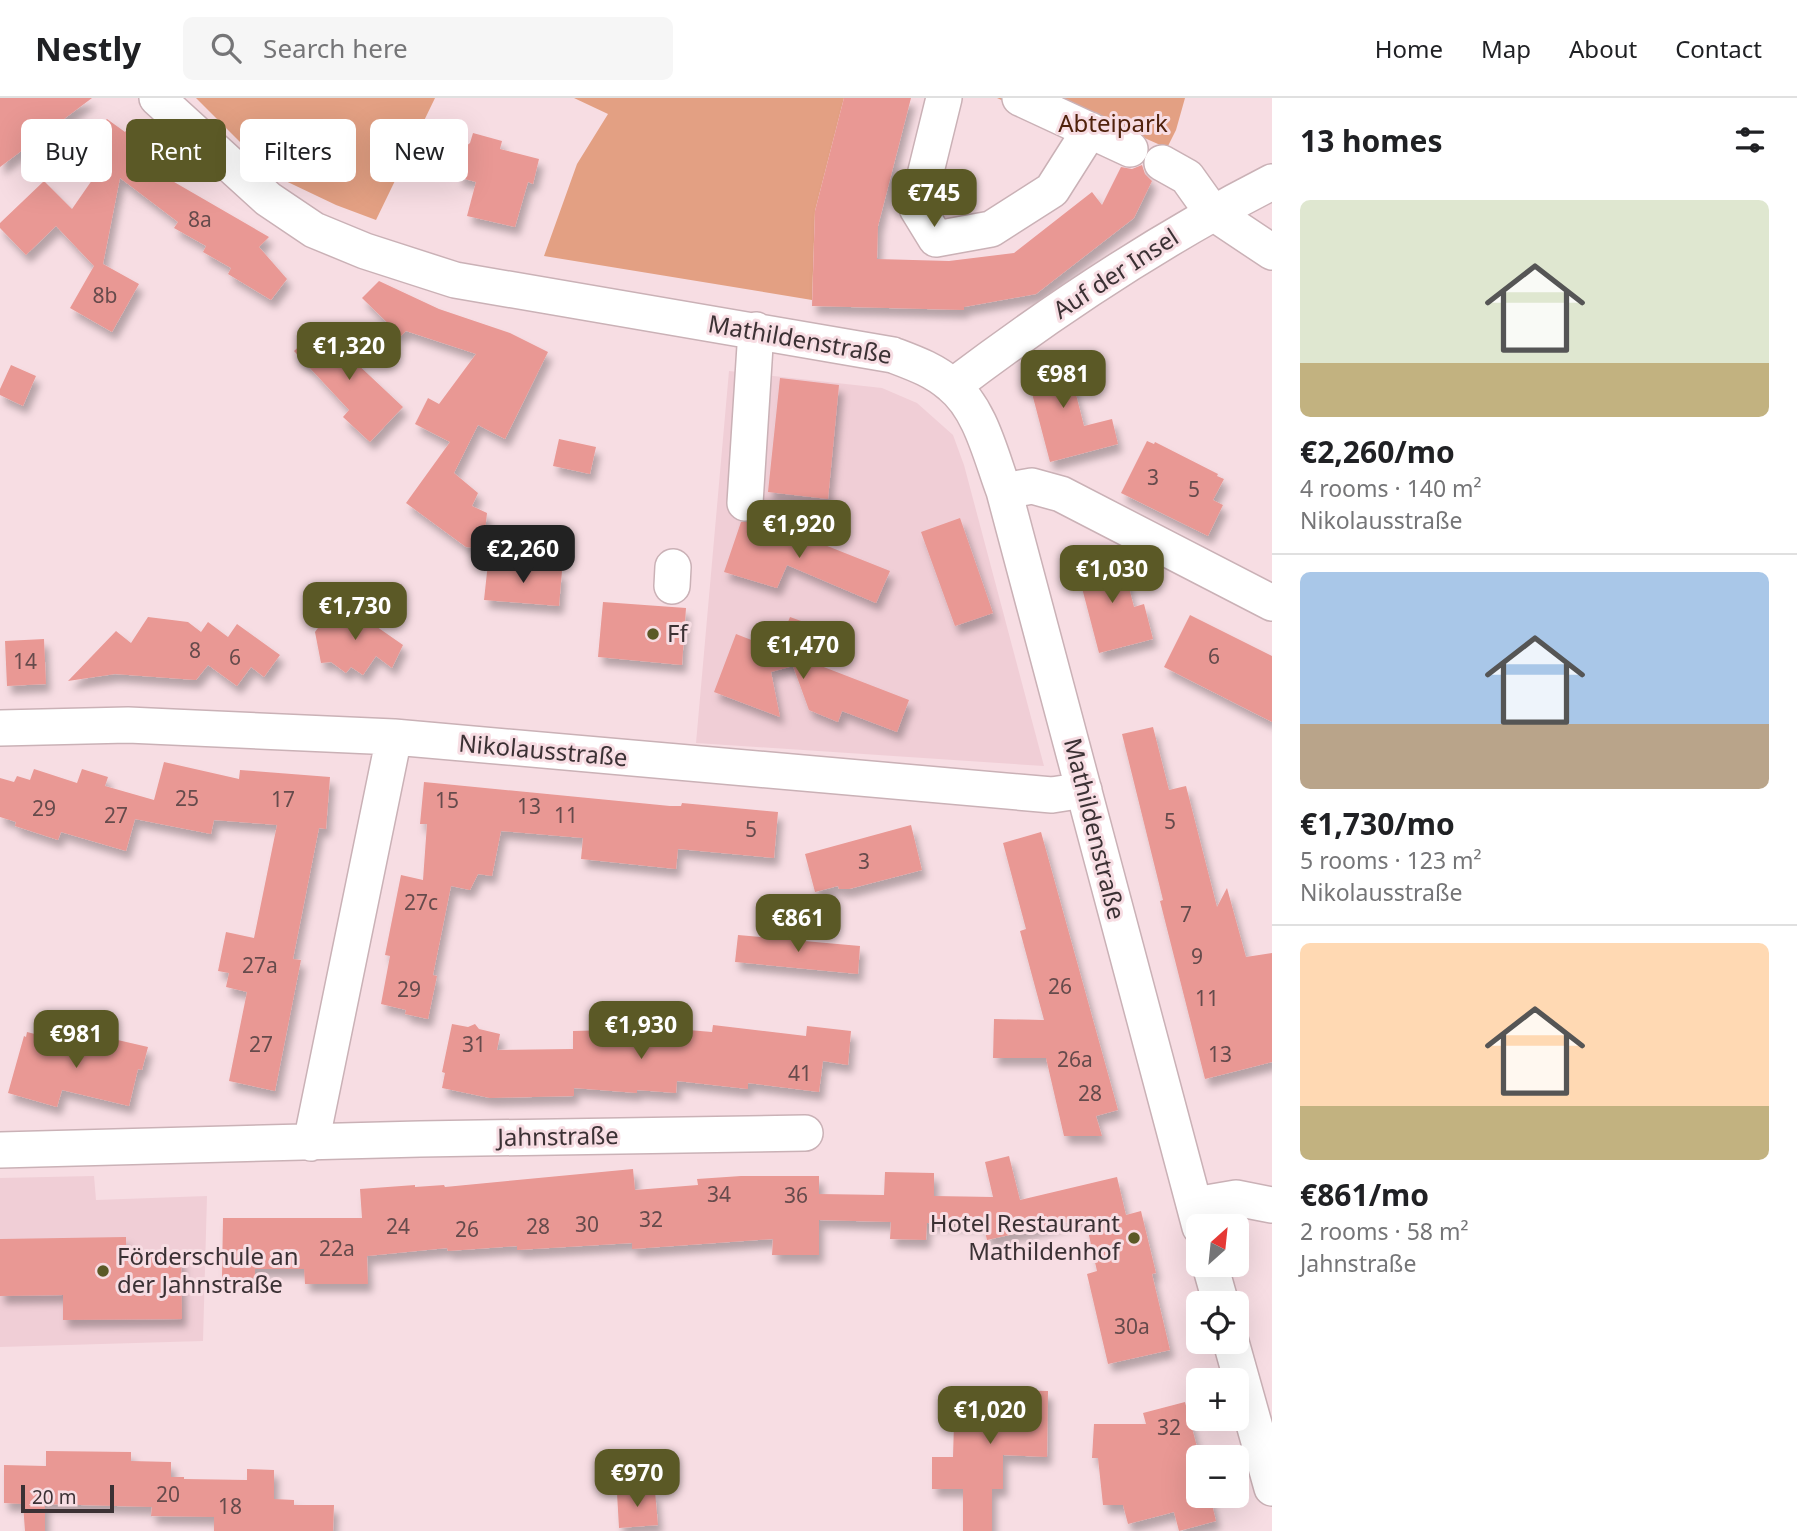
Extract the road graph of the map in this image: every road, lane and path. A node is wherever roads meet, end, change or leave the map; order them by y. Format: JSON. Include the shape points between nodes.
{"nodes":[{"id":1,"x":157,"y":98,"type":"edge"},
{"id":2,"x":944,"y":98,"type":"edge"},
{"id":3,"x":1020,"y":98,"type":"edge"},
{"id":4,"x":1090,"y":130,"type":"junction"},
{"id":5,"x":1130,"y":149,"type":"dead end"},
{"id":6,"x":1162,"y":163,"type":"dead end"},
{"id":7,"x":1272,"y":182,"type":"edge"},
{"id":8,"x":1212,"y":212,"type":"junction"},
{"id":9,"x":1266,"y":238,"type":"edge"},
{"id":10,"x":756,"y":330,"type":"junction"},
{"id":11,"x":953,"y":386,"type":"junction"},
{"id":12,"x":1004,"y":491,"type":"junction"},
{"id":13,"x":744,"y":503,"type":"dead end"},
{"id":14,"x":1272,"y":603,"type":"edge"},
{"id":15,"x":0,"y":728,"type":"edge"},
{"id":16,"x":394,"y":737,"type":"junction"},
{"id":17,"x":1084,"y":790,"type":"junction"},
{"id":18,"x":805,"y":1133,"type":"dead end"},
{"id":19,"x":311,"y":1143,"type":"junction"},
{"id":20,"x":0,"y":1150,"type":"edge"},
{"id":21,"x":1272,"y":1205,"type":"edge"},
{"id":22,"x":1196,"y":1214,"type":"edge"},
{"id":23,"x":1201,"y":1214,"type":"edge"},
{"id":24,"x":1234,"y":1354,"type":"edge"},
{"id":25,"x":1272,"y":1488,"type":"edge"}],
"edges":[{"from":1,"to":10,"type":"street","name":"Mathildenstraße","via":[[268,200],[314,230],[365,251],[455,280]]},
{"from":2,"to":4,"type":"street","via":[[917,208],[936,239],[991,229],[1052,190]]},
{"from":3,"to":4,"type":"street"},
{"from":4,"to":5,"type":"street"},
{"from":6,"to":8,"type":"street","via":[[1187,177]]},
{"from":7,"to":8,"type":"street","name":"Auf der Insel"},
{"from":8,"to":9,"type":"street"},
{"from":8,"to":11,"type":"street","name":"Auf der Insel","via":[[1017,337]]},
{"from":10,"to":11,"type":"street","name":"Mathildenstraße","via":[[893,355],[926,368]]},
{"from":10,"to":13,"type":"street"},
{"from":11,"to":12,"type":"street","name":"Mathildenstraße","via":[[975,414]]},
{"from":12,"to":14,"type":"street","via":[[1032,486],[1061,494]]},
{"from":12,"to":17,"type":"street","name":"Mathildenstraße"},
{"from":15,"to":16,"type":"street","name":"Nikolausstraße","via":[[128,724]]},
{"from":16,"to":17,"type":"street","name":"Nikolausstraße","via":[[1052,795]]},
{"from":16,"to":19,"type":"street"},
{"from":17,"to":22,"type":"street","name":"Mathildenstraße"},
{"from":18,"to":19,"type":"street","name":"Jahnstraße"},
{"from":19,"to":20,"type":"street","name":"Jahnstraße"},
{"from":21,"to":23,"type":"street","via":[[1236,1198]]},
{"from":24,"to":25,"type":"street"}]}
